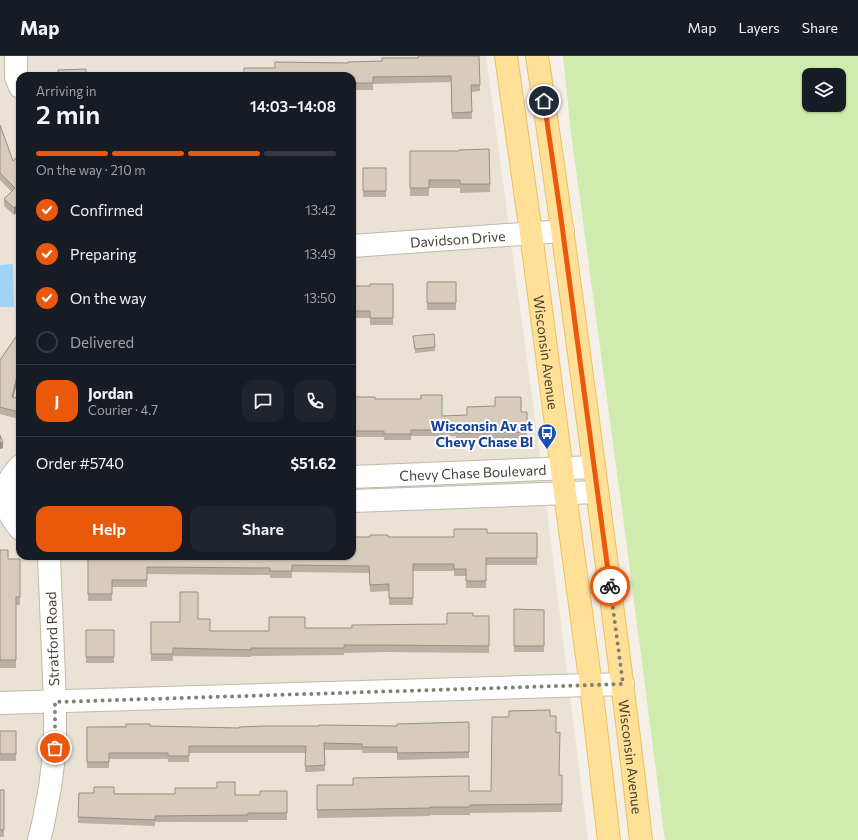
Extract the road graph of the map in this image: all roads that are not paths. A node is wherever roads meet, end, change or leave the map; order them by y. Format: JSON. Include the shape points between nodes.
{"nodes":[{"id":1,"x":16,"y":56,"type":"edge"},
{"id":2,"x":506,"y":56,"type":"edge"},
{"id":3,"x":537,"y":56,"type":"edge"},
{"id":4,"x":16,"y":72,"type":"edge"},
{"id":5,"x":563,"y":231,"type":"junction"},
{"id":6,"x":531,"y":233,"type":"junction"},
{"id":7,"x":356,"y":246,"type":"edge"},
{"id":8,"x":594,"y":467,"type":"junction"},
{"id":9,"x":561,"y":468,"type":"junction"},
{"id":10,"x":16,"y":470,"type":"edge"},
{"id":11,"x":356,"y":477,"type":"edge"},
{"id":12,"x":4,"y":486,"type":"edge"},
{"id":13,"x":597,"y":492,"type":"junction"},
{"id":14,"x":565,"y":493,"type":"junction"},
{"id":15,"x":356,"y":501,"type":"edge"},
{"id":16,"x":4,"y":511,"type":"edge"},
{"id":17,"x":16,"y":524,"type":"edge"},
{"id":18,"x":49,"y":560,"type":"edge"},
{"id":19,"x":623,"y":684,"type":"junction"},
{"id":20,"x":591,"y":686,"type":"junction"},
{"id":21,"x":55,"y":702,"type":"junction"},
{"id":22,"x":0,"y":703,"type":"edge"},
{"id":23,"x":39,"y":840,"type":"edge"},
{"id":24,"x":609,"y":840,"type":"edge"},
{"id":25,"x":641,"y":840,"type":"edge"}],
"edges":[{"from":1,"to":4,"type":"street"},
{"from":2,"to":6,"type":"main road","name":"Wisconsin Avenue"},
{"from":3,"to":5,"type":"main road","name":"Wisconsin Avenue"},
{"from":5,"to":6,"type":"street","name":"Davidson Drive"},
{"from":5,"to":8,"type":"main road","name":"Wisconsin Avenue"},
{"from":6,"to":7,"type":"street","name":"Davidson Drive"},
{"from":6,"to":9,"type":"main road","name":"Wisconsin Avenue"},
{"from":8,"to":9,"type":"street","name":"Chevy Chase Boulevard"},
{"from":8,"to":13,"type":"main road","name":"Wisconsin Avenue"},
{"from":9,"to":11,"type":"street","name":"Chevy Chase Boulevard"},
{"from":9,"to":14,"type":"main road","name":"Wisconsin Avenue"},
{"from":10,"to":12,"type":"street"},
{"from":12,"to":16,"type":"street"},
{"from":13,"to":14,"type":"street","name":"Chevy Chase Boulevard"},
{"from":13,"to":19,"type":"main road","name":"Wisconsin Avenue"},
{"from":14,"to":15,"type":"street","name":"Chevy Chase Boulevard"},
{"from":14,"to":20,"type":"main road","name":"Wisconsin Avenue"},
{"from":16,"to":17,"type":"street"},
{"from":18,"to":21,"type":"street","name":"Stratford Road"},
{"from":19,"to":20,"type":"street"},
{"from":19,"to":25,"type":"main road","name":"Wisconsin Avenue"},
{"from":20,"to":21,"type":"street"},
{"from":20,"to":24,"type":"main road","name":"Wisconsin Avenue"},
{"from":21,"to":22,"type":"street"},
{"from":21,"to":23,"type":"street","name":"Stratford Road","via":[[55,748],[44,824]]}]}
